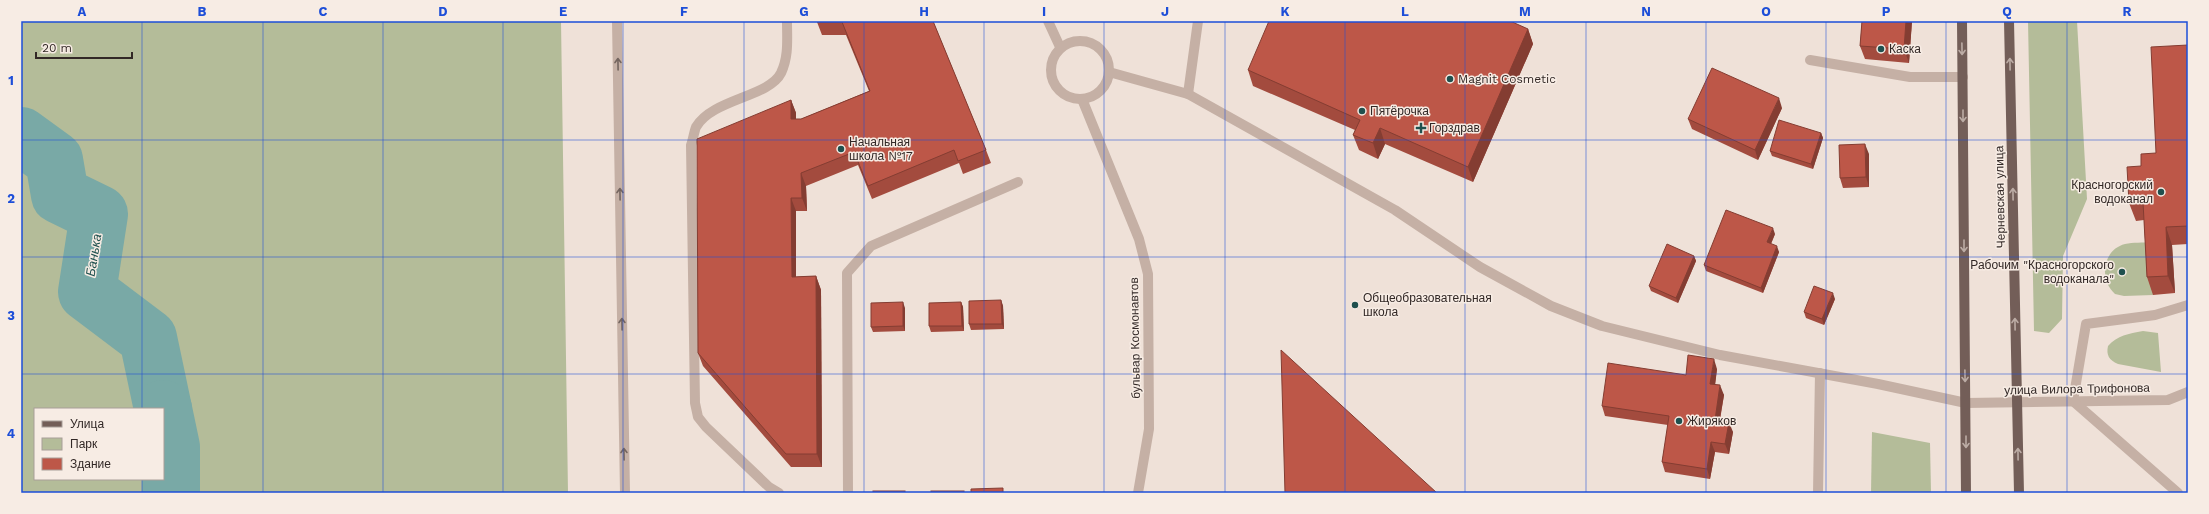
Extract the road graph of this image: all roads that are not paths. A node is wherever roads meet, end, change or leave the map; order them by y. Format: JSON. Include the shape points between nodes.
{"nodes":[{"id":1,"x":617,"y":21,"type":"edge"},
{"id":2,"x":787,"y":21,"type":"edge"},
{"id":3,"x":1048,"y":21,"type":"edge"},
{"id":4,"x":1198,"y":21,"type":"edge"},
{"id":5,"x":1962,"y":21,"type":"edge"},
{"id":6,"x":2009,"y":21,"type":"edge"},
{"id":7,"x":1060,"y":47,"type":"junction"},
{"id":8,"x":1810,"y":60,"type":"dead end"},
{"id":9,"x":1109,"y":72,"type":"junction"},
{"id":10,"x":1962,"y":77,"type":"junction"},
{"id":11,"x":1188,"y":94,"type":"junction"},
{"id":12,"x":1082,"y":99,"type":"junction"},
{"id":13,"x":1018,"y":182,"type":"dead end"},
{"id":14,"x":2188,"y":305,"type":"edge"},
{"id":15,"x":1820,"y":373,"type":"junction"},
{"id":16,"x":2188,"y":392,"type":"edge"},
{"id":17,"x":2073,"y":401,"type":"junction"},
{"id":18,"x":2017,"y":403,"type":"junction"},
{"id":19,"x":1966,"y":404,"type":"junction"},
{"id":20,"x":625,"y":493,"type":"edge"},
{"id":21,"x":778,"y":493,"type":"edge"},
{"id":22,"x":848,"y":493,"type":"edge"},
{"id":23,"x":1138,"y":493,"type":"edge"},
{"id":24,"x":1818,"y":493,"type":"edge"},
{"id":25,"x":1966,"y":493,"type":"edge"},
{"id":26,"x":2019,"y":493,"type":"edge"},
{"id":27,"x":2178,"y":493,"type":"edge"}],
"edges":[{"from":20,"to":1,"type":"street","one_way":true},
{"from":2,"to":21,"type":"street","via":[[787,53],[780,74],[769,85],[710,113],[696,127],[691,145],[696,410],[706,428]]},
{"from":3,"to":7,"type":"street"},
{"from":4,"to":11,"type":"street"},
{"from":5,"to":10,"type":"main road","one_way":true},
{"from":18,"to":6,"type":"main road","name":"Черневская улица","one_way":true},
{"from":7,"to":9,"type":"street","via":[[1070,41],[1082,40],[1093,43],[1102,50],[1108,60]]},
{"from":7,"to":12,"type":"street","via":[[1053,56],[1050,67],[1051,79],[1057,89],[1066,96]]},
{"from":8,"to":10,"type":"street","via":[[1910,77]]},
{"from":9,"to":11,"type":"street","name":"улица Вилора Трифонова"},
{"from":9,"to":12,"type":"street","via":[[1106,83],[1099,92]]},
{"from":10,"to":19,"type":"main road","one_way":true},
{"from":11,"to":15,"type":"street","name":"улица Вилора Трифонова","via":[[1395,210],[1480,267],[1551,306],[1609,328],[1720,355]]},
{"from":12,"to":23,"type":"street","name":"бульвар Космонавтов","via":[[1139,239],[1148,274],[1149,429]]},
{"from":13,"to":22,"type":"street","via":[[871,246],[847,273]]},
{"from":14,"to":17,"type":"street","via":[[2155,315],[2086,324]]},
{"from":15,"to":19,"type":"street","name":"улица Вилора Трифонова"},
{"from":15,"to":24,"type":"street"},
{"from":16,"to":17,"type":"street","name":"улица Вилора Трифонова","via":[[2168,400]]},
{"from":17,"to":18,"type":"street","name":"улица Вилора Трифонова"},
{"from":17,"to":27,"type":"street"},
{"from":18,"to":19,"type":"street","name":"улица Вилора Трифонова"},
{"from":26,"to":18,"type":"main road","name":"Черневская улица","one_way":true},
{"from":19,"to":25,"type":"main road","one_way":true}]}
